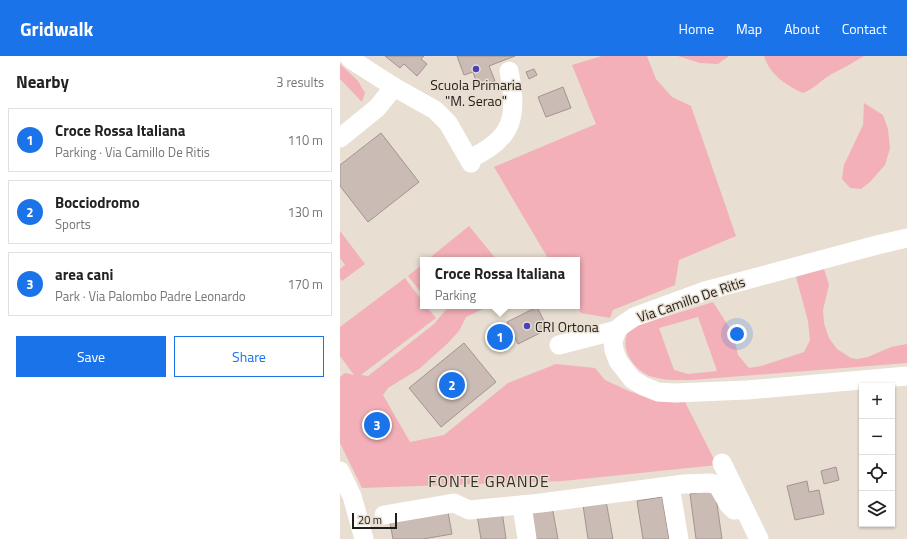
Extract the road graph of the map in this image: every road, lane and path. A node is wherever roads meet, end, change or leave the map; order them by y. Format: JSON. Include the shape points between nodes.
{"nodes":[{"id":1,"x":348,"y":56,"type":"edge"},
{"id":2,"x":509,"y":71,"type":"dead end"},
{"id":3,"x":394,"y":87,"type":"junction"},
{"id":4,"x":340,"y":138,"type":"edge"},
{"id":5,"x":907,"y":238,"type":"edge"},
{"id":6,"x":617,"y":330,"type":"junction"},
{"id":7,"x":559,"y":345,"type":"dead end"},
{"id":8,"x":907,"y":376,"type":"edge"},
{"id":9,"x":722,"y":463,"type":"dead end"},
{"id":10,"x":340,"y":471,"type":"edge"},
{"id":11,"x":670,"y":486,"type":"junction"},
{"id":12,"x":522,"y":505,"type":"junction"},
{"id":13,"x":744,"y":509,"type":"junction"},
{"id":14,"x":384,"y":515,"type":"dead end"},
{"id":15,"x":364,"y":539,"type":"edge"},
{"id":16,"x":527,"y":539,"type":"edge"},
{"id":17,"x":679,"y":539,"type":"edge"},
{"id":18,"x":759,"y":539,"type":"edge"}],
"edges":[{"from":1,"to":3,"type":"street"},
{"from":2,"to":3,"type":"street","via":[[514,103],[509,127],[500,139],[470,161],[448,123],[435,110]]},
{"from":3,"to":4,"type":"street","via":[[377,108]]},
{"from":5,"to":6,"type":"street","name":"Via Camillo De Ritis","via":[[705,291],[634,317]]},
{"from":6,"to":7,"type":"street"},
{"from":6,"to":8,"type":"street","via":[[613,341],[618,361],[632,379],[658,392],[747,390]]},
{"from":9,"to":13,"type":"street"},
{"from":10,"to":15,"type":"street","via":[[352,496]]},
{"from":11,"to":12,"type":"street"},
{"from":11,"to":13,"type":"street","via":[[710,483],[718,486],[728,505],[734,510]]},
{"from":11,"to":17,"type":"street"},
{"from":12,"to":14,"type":"street","via":[[469,510],[454,503]]},
{"from":12,"to":16,"type":"street"},
{"from":13,"to":18,"type":"street"}]}
